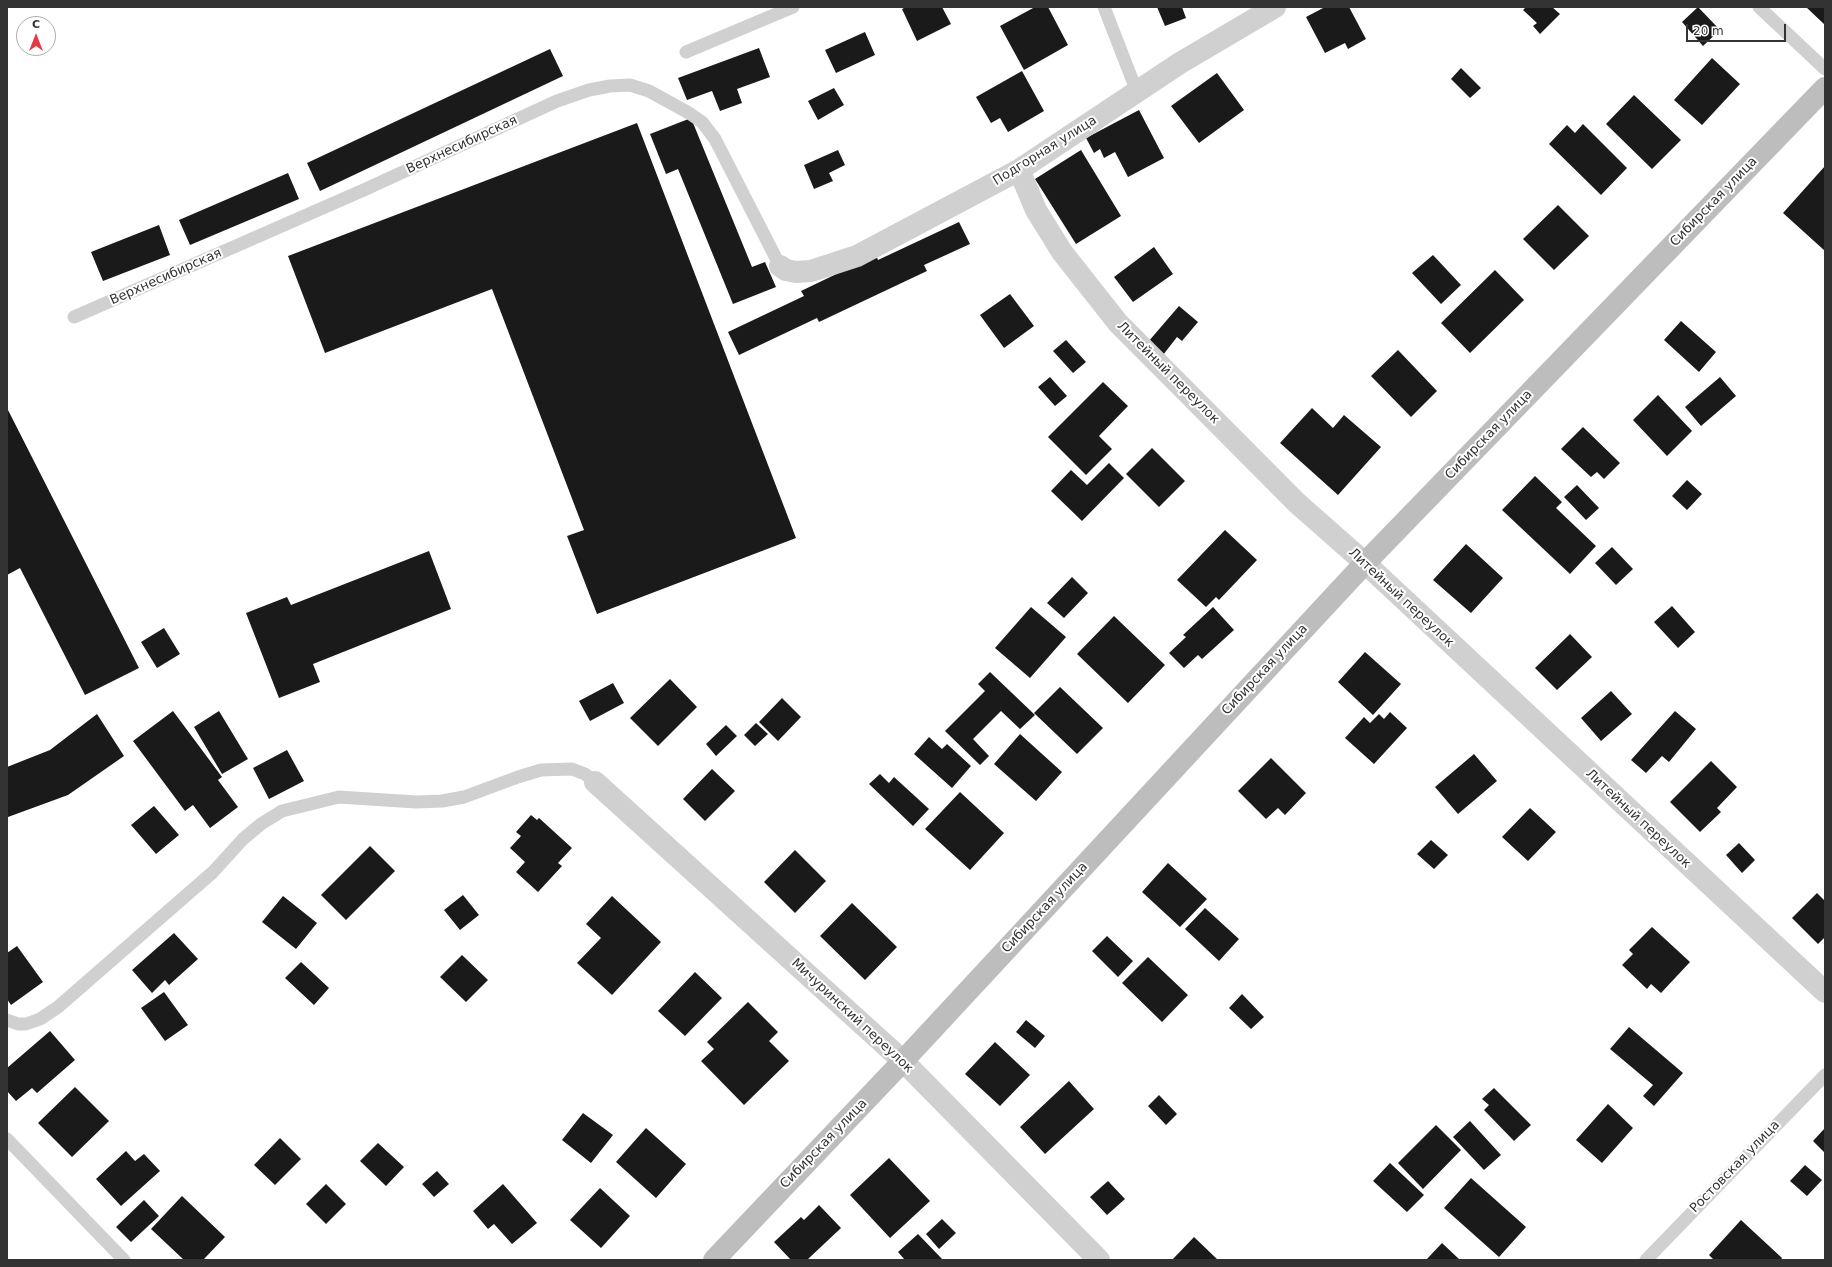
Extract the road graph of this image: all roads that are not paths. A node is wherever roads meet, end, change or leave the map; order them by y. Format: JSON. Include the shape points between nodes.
{"nodes":[{"id":1,"x":793,"y":7,"type":"edge"},
{"id":2,"x":1104,"y":7,"type":"edge"},
{"id":3,"x":1275,"y":7,"type":"edge"},
{"id":4,"x":1759,"y":7,"type":"edge"},
{"id":5,"x":686,"y":52,"type":"dead end"},
{"id":6,"x":1825,"y":69,"type":"edge"},
{"id":7,"x":1825,"y":88,"type":"edge"},
{"id":8,"x":1136,"y":92,"type":"junction"},
{"id":9,"x":1019,"y":170,"type":"junction"},
{"id":10,"x":780,"y":266,"type":"joint"},
{"id":11,"x":74,"y":317,"type":"dead end"},
{"id":12,"x":1365,"y":563,"type":"junction"},
{"id":13,"x":594,"y":782,"type":"joint"},
{"id":14,"x":1825,"y":992,"type":"edge"},
{"id":15,"x":7,"y":1020,"type":"edge"},
{"id":16,"x":903,"y":1062,"type":"junction"},
{"id":17,"x":1825,"y":1075,"type":"edge"},
{"id":18,"x":7,"y":1139,"type":"edge"},
{"id":19,"x":124,"y":1260,"type":"edge"},
{"id":20,"x":714,"y":1260,"type":"edge"},
{"id":21,"x":1100,"y":1260,"type":"edge"},
{"id":22,"x":1646,"y":1260,"type":"edge"}],
"edges":[{"from":1,"to":5,"type":"lane"},
{"from":2,"to":8,"type":"lane"},
{"from":3,"to":8,"type":"street","name":"Подгорная улица"},
{"from":4,"to":6,"type":"lane"},
{"from":7,"to":12,"type":"street","name":"Сибирская улица"},
{"from":8,"to":9,"type":"street","name":"Подгорная улица"},
{"from":9,"to":10,"type":"street","name":"Подгорная улица","via":[[856,256],[811,271],[796,272]]},
{"from":9,"to":12,"type":"street","name":"Литейный переулок","via":[[1036,210],[1062,252],[1118,323],[1297,503]]},
{"from":10,"to":11,"type":"lane","name":"Верхнесибирская","via":[[715,139],[702,122],[689,112],[649,91],[630,85],[610,86],[557,101],[366,189]]},
{"from":12,"to":14,"type":"street","name":"Литейный переулок"},
{"from":12,"to":16,"type":"street","name":"Сибирская улица"},
{"from":13,"to":15,"type":"lane","via":[[585,774],[572,769],[541,770],[464,797],[416,802],[339,797],[282,811],[243,839],[213,872],[58,1006],[40,1019],[26,1024]]},
{"from":13,"to":16,"type":"street","name":"Мичуринский переулок"},
{"from":16,"to":20,"type":"street","name":"Сибирская улица"},
{"from":16,"to":21,"type":"street","name":"Мичуринский переулок"},
{"from":17,"to":22,"type":"lane","name":"Ростовская улица"},
{"from":18,"to":19,"type":"lane"}]}
